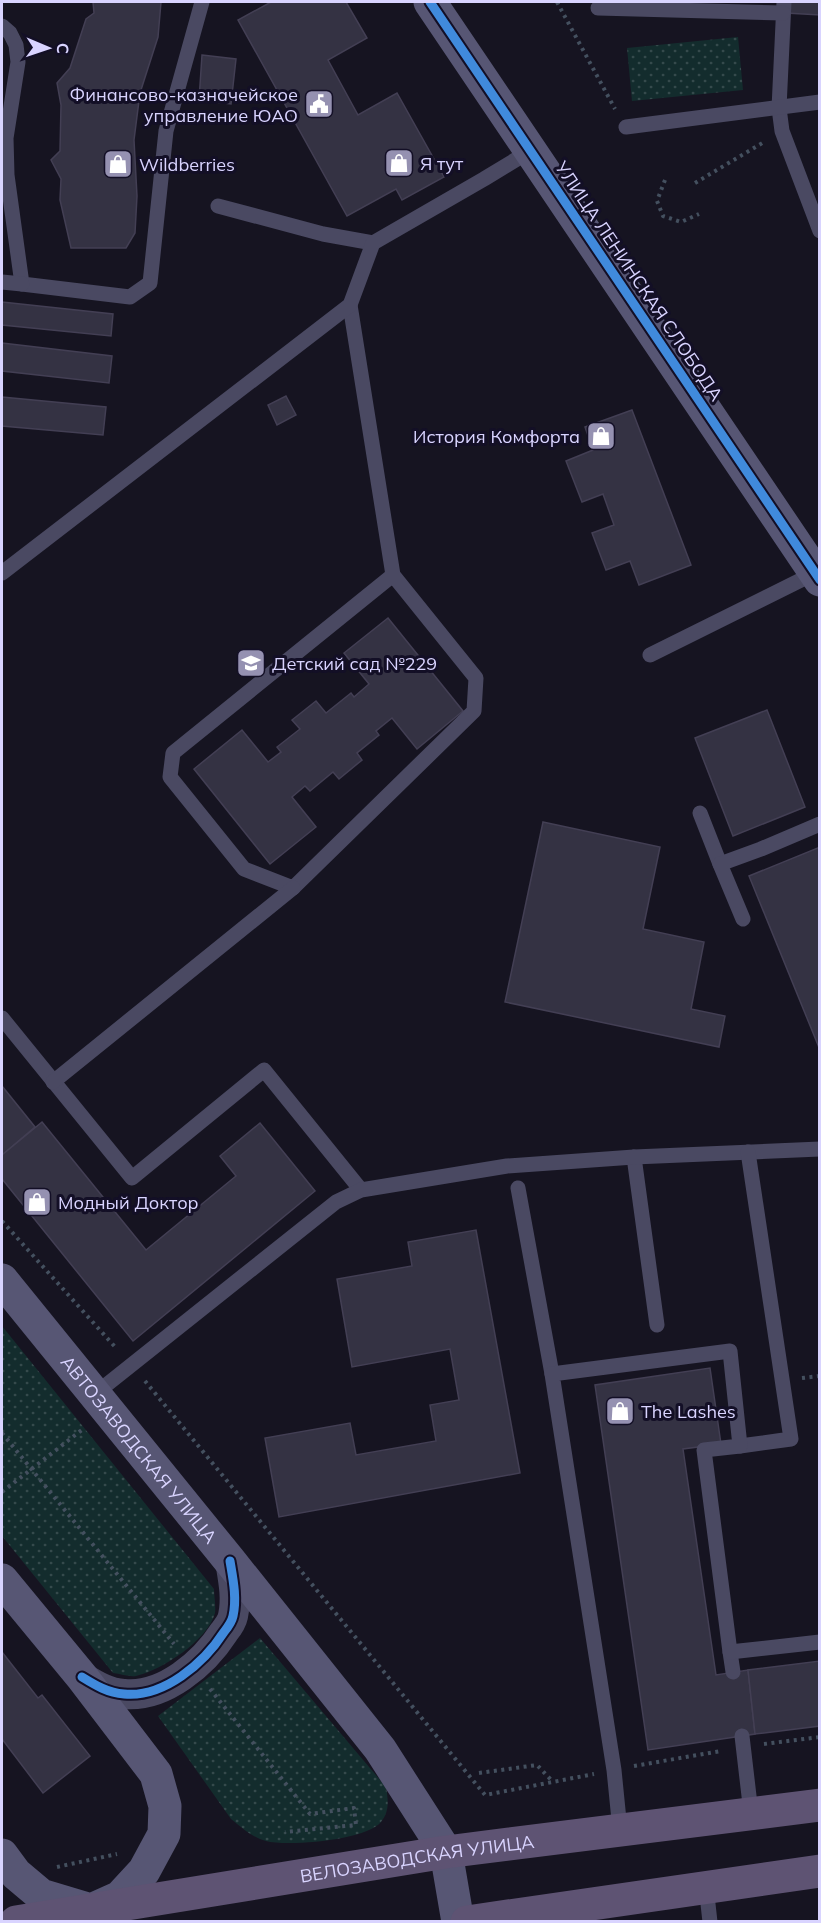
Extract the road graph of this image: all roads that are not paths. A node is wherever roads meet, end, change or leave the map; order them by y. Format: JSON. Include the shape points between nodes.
{"nodes":[{"id":1,"x":202,"y":2,"type":"edge"},
{"id":2,"x":430,"y":2,"type":"edge"},
{"id":3,"x":783,"y":7,"type":"edge"},
{"id":4,"x":598,"y":8,"type":"dead end"},
{"id":5,"x":2,"y":26,"type":"edge"},
{"id":6,"x":819,"y":102,"type":"edge"},
{"id":7,"x":779,"y":108,"type":"junction"},
{"id":8,"x":626,"y":127,"type":"road end"},
{"id":9,"x":530,"y":151,"type":"junction"},
{"id":10,"x":219,"y":206,"type":"dead end"},
{"id":11,"x":819,"y":231,"type":"edge"},
{"id":12,"x":372,"y":243,"type":"junction"},
{"id":13,"x":2,"y":282,"type":"edge"},
{"id":14,"x":22,"y":284,"type":"junction"},
{"id":15,"x":350,"y":305,"type":"junction"},
{"id":16,"x":2,"y":573,"type":"edge"},
{"id":17,"x":393,"y":575,"type":"junction"},
{"id":18,"x":817,"y":577,"type":"edge"},
{"id":19,"x":650,"y":655,"type":"dead end"},
{"id":20,"x":700,"y":813,"type":"dead end"},
{"id":21,"x":819,"y":824,"type":"edge"},
{"id":22,"x":720,"y":864,"type":"junction"},
{"id":23,"x":293,"y":888,"type":"junction"},
{"id":24,"x":743,"y":919,"type":"dead end"},
{"id":25,"x":2,"y":1018,"type":"edge"},
{"id":26,"x":53,"y":1082,"type":"junction"},
{"id":27,"x":819,"y":1149,"type":"edge"},
{"id":28,"x":748,"y":1152,"type":"junction"},
{"id":29,"x":634,"y":1157,"type":"junction"},
{"id":30,"x":518,"y":1188,"type":"dead end"},
{"id":31,"x":361,"y":1190,"type":"junction"},
{"id":32,"x":2,"y":1280,"type":"edge"},
{"id":33,"x":657,"y":1325,"type":"dead end"},
{"id":34,"x":552,"y":1374,"type":"junction"},
{"id":35,"x":95,"y":1394,"type":"junction"},
{"id":36,"x":740,"y":1446,"type":"junction"},
{"id":37,"x":230,"y":1561,"type":"junction"},
{"id":38,"x":2,"y":1580,"type":"edge"},
{"id":39,"x":819,"y":1641,"type":"edge"},
{"id":40,"x":730,"y":1652,"type":"junction"},
{"id":41,"x":733,"y":1672,"type":"dead end"},
{"id":42,"x":82,"y":1677,"type":"junction"},
{"id":43,"x":743,"y":1742,"type":"road end"},
{"id":44,"x":819,"y":1804,"type":"edge"},
{"id":45,"x":751,"y":1813,"type":"junction"},
{"id":46,"x":620,"y":1830,"type":"junction"},
{"id":47,"x":446,"y":1852,"type":"junction"},
{"id":48,"x":2,"y":1855,"type":"edge"},
{"id":49,"x":819,"y":1871,"type":"edge"},
{"id":50,"x":706,"y":1886,"type":"junction"},
{"id":51,"x":91,"y":1910,"type":"junction"},
{"id":52,"x":16,"y":1922,"type":"edge"},
{"id":53,"x":458,"y":1922,"type":"edge"},
{"id":54,"x":467,"y":1922,"type":"edge"},
{"id":55,"x":710,"y":1922,"type":"edge"}],
"edges":[{"from":1,"to":14,"type":"lane","via":[[166,131],[150,283],[130,297]]},
{"from":2,"to":9,"type":"main road","name":"УЛИЦА ЛЕНИНСКАЯ СЛОБОДА"},
{"from":3,"to":4,"type":"lane"},
{"from":3,"to":7,"type":"lane"},
{"from":5,"to":14,"type":"lane","via":[[16,45],[18,62],[6,138],[7,176]]},
{"from":6,"to":7,"type":"lane"},
{"from":7,"to":8,"type":"lane"},
{"from":7,"to":11,"type":"lane","via":[[782,131]]},
{"from":9,"to":12,"type":"lane"},
{"from":9,"to":18,"type":"main road","name":"УЛИЦА ЛЕНИНСКАЯ СЛОБОДА"},
{"from":10,"to":12,"type":"lane"},
{"from":12,"to":15,"type":"lane"},
{"from":13,"to":14,"type":"lane"},
{"from":15,"to":16,"type":"lane"},
{"from":15,"to":17,"type":"lane"},
{"from":17,"to":23,"type":"lane","via":[[476,678],[474,711]]},
{"from":17,"to":23,"type":"lane","via":[[173,753],[170,777],[244,869]]},
{"from":18,"to":19,"type":"lane"},
{"from":20,"to":22,"type":"lane"},
{"from":21,"to":22,"type":"lane"},
{"from":22,"to":24,"type":"lane"},
{"from":23,"to":26,"type":"lane"},
{"from":25,"to":26,"type":"lane"},
{"from":26,"to":31,"type":"lane","via":[[132,1178],[264,1070]]},
{"from":27,"to":28,"type":"lane"},
{"from":28,"to":29,"type":"lane"},
{"from":28,"to":36,"type":"lane","via":[[791,1439]]},
{"from":29,"to":31,"type":"lane","via":[[507,1166]]},
{"from":29,"to":33,"type":"lane"},
{"from":30,"to":34,"type":"lane"},
{"from":31,"to":35,"type":"lane","via":[[336,1202]]},
{"from":32,"to":35,"type":"main road","name":"АВТОЗАВОДСКАЯ УЛИЦА"},
{"from":34,"to":36,"type":"lane","via":[[730,1351]]},
{"from":34,"to":46,"type":"lane"},
{"from":35,"to":37,"type":"main road","name":"АВТОЗАВОДСКАЯ УЛИЦА"},
{"from":36,"to":40,"type":"lane","via":[[704,1450]]},
{"from":37,"to":42,"type":"street","via":[[235,1589],[233,1618],[214,1648],[193,1667],[144,1693],[103,1689]]},
{"from":37,"to":47,"type":"main road","name":"АВТОЗАВОДСКАЯ УЛИЦА","via":[[380,1749]]},
{"from":38,"to":42,"type":"main road"},
{"from":39,"to":40,"type":"lane"},
{"from":40,"to":41,"type":"lane"},
{"from":42,"to":51,"type":"main road","via":[[156,1774],[165,1806],[164,1834],[144,1871],[120,1897]]},
{"from":43,"to":45,"type":"lane"},
{"from":44,"to":45,"type":"main road","name":"ВЕЛОЗАВОДСКАЯ УЛИЦА"},
{"from":45,"to":46,"type":"main road","name":"ВЕЛОЗАВОДСКАЯ УЛИЦА"},
{"from":46,"to":47,"type":"main road","name":"ВЕЛОЗАВОДСКАЯ УЛИЦА"},
{"from":47,"to":51,"type":"main road","name":"ВЕЛОЗАВОДСКАЯ УЛИЦА"},
{"from":47,"to":53,"type":"main road"},
{"from":48,"to":51,"type":"main road","via":[[40,1895]]},
{"from":49,"to":50,"type":"main road"},
{"from":50,"to":54,"type":"main road"},
{"from":50,"to":55,"type":"lane"},
{"from":51,"to":52,"type":"main road","name":"ВЕЛОЗАВОДСКАЯ УЛИЦА"}]}
